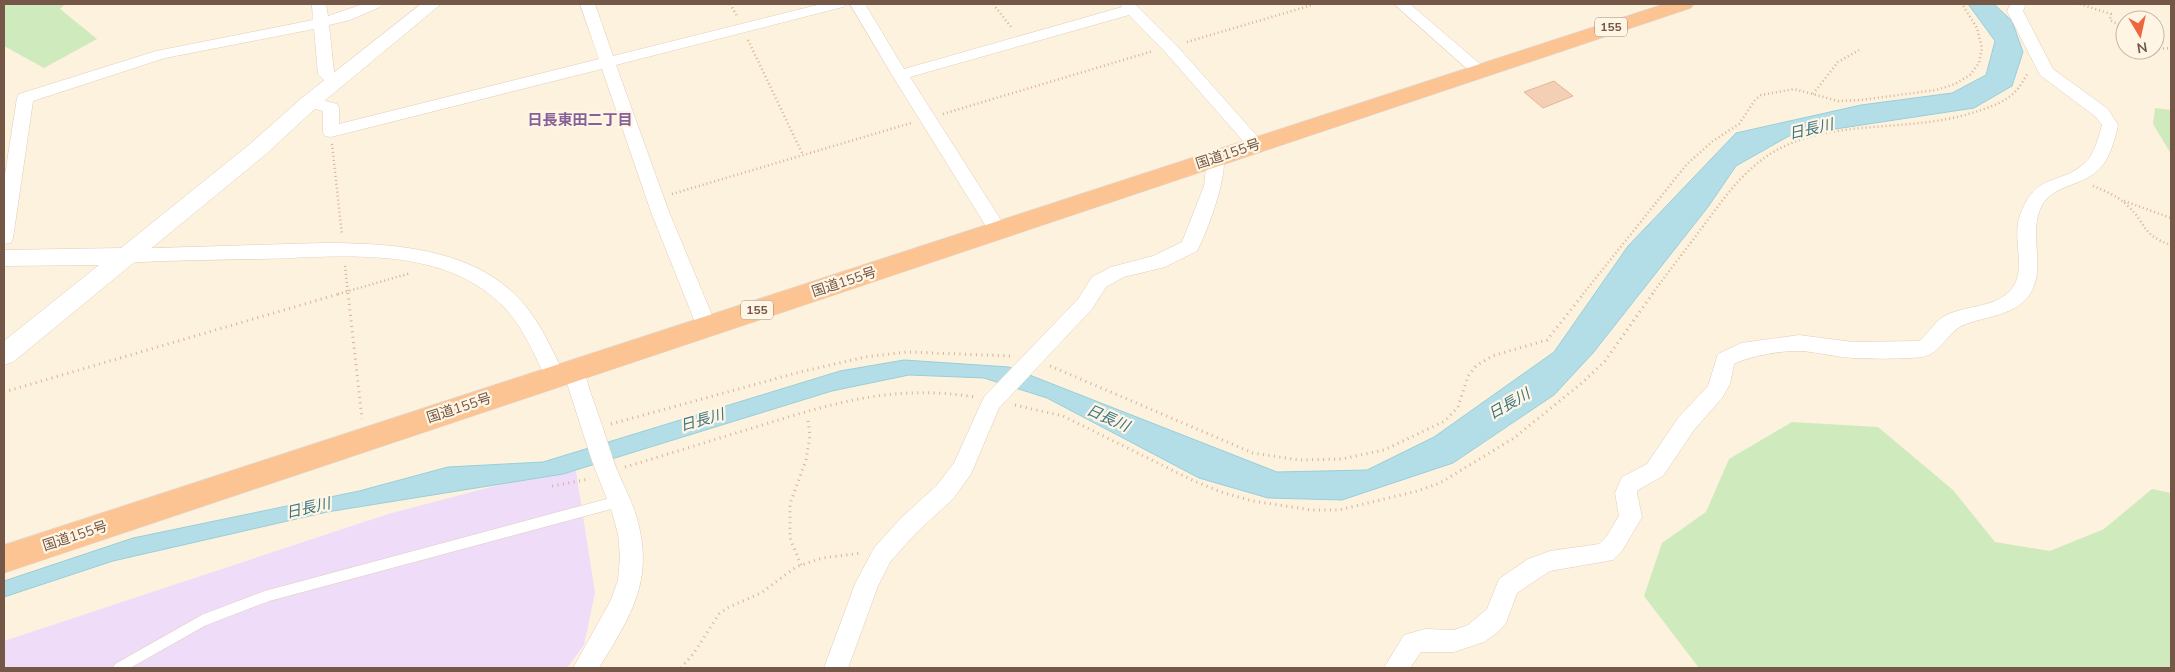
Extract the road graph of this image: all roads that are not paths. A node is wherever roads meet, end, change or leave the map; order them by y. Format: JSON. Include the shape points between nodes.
{"nodes":[{"id":1,"x":319,"y":4,"type":"edge"},
{"id":2,"x":375,"y":4,"type":"edge"},
{"id":3,"x":432,"y":4,"type":"edge"},
{"id":4,"x":587,"y":4,"type":"edge"},
{"id":5,"x":838,"y":4,"type":"edge"},
{"id":6,"x":858,"y":4,"type":"edge"},
{"id":7,"x":1402,"y":4,"type":"edge"},
{"id":8,"x":1675,"y":5,"type":"edge"},
{"id":9,"x":2013,"y":6,"type":"edge"},
{"id":10,"x":1130,"y":7,"type":"edge"},
{"id":11,"x":320,"y":23,"type":"junction"},
{"id":12,"x":606,"y":61,"type":"junction"},
{"id":13,"x":1480,"y":72,"type":"junction"},
{"id":14,"x":900,"y":75,"type":"junction"},
{"id":15,"x":336,"y":82,"type":"junction"},
{"id":16,"x":310,"y":102,"type":"junction"},
{"id":17,"x":1256,"y":145,"type":"junction"},
{"id":18,"x":1216,"y":158,"type":"junction"},
{"id":19,"x":999,"y":230,"type":"junction"},
{"id":20,"x":4,"y":238,"type":"edge"},
{"id":21,"x":124,"y":256,"type":"junction"},
{"id":22,"x":4,"y":258,"type":"edge"},
{"id":23,"x":707,"y":327,"type":"junction"},
{"id":24,"x":4,"y":355,"type":"edge"},
{"id":25,"x":564,"y":374,"type":"junction"},
{"id":26,"x":620,"y":501,"type":"junction"},
{"id":27,"x":4,"y":559,"type":"edge"},
{"id":28,"x":119,"y":668,"type":"edge"},
{"id":29,"x":585,"y":668,"type":"edge"},
{"id":30,"x":836,"y":668,"type":"edge"},
{"id":31,"x":1396,"y":668,"type":"edge"}],
"edges":[{"from":1,"to":11,"type":"street"},
{"from":2,"to":11,"type":"street"},
{"from":3,"to":15,"type":"street"},
{"from":4,"to":12,"type":"street"},
{"from":5,"to":12,"type":"street"},
{"from":6,"to":14,"type":"street"},
{"from":7,"to":13,"type":"street"},
{"from":8,"to":13,"type":"highway","name":"国道155号","number":"155"},
{"from":9,"to":31,"type":"street","via":[[2046,72],[2102,113],[2110,125],[2097,160],[2073,177],[2047,188],[2038,197],[2029,214],[2026,234],[2028,273],[2017,297],[1988,311],[1950,322],[1932,344],[1922,349],[1853,350],[1799,343],[1732,355],[1725,360],[1720,384],[1686,424],[1655,470],[1630,484],[1626,493],[1631,517],[1610,549],[1605,553],[1536,566],[1507,586],[1498,615],[1489,624],[1475,634],[1454,640],[1413,643]]},
{"from":10,"to":14,"type":"street"},
{"from":10,"to":17,"type":"street"},
{"from":11,"to":15,"type":"street","via":[[326,74]]},
{"from":11,"to":20,"type":"street","via":[[162,54],[25,98]]},
{"from":12,"to":16,"type":"street","via":[[331,132],[331,108]]},
{"from":12,"to":23,"type":"street","via":[[660,212]]},
{"from":13,"to":17,"type":"highway","name":"国道155号","number":"155"},
{"from":14,"to":19,"type":"street"},
{"from":15,"to":16,"type":"street"},
{"from":16,"to":21,"type":"street"},
{"from":17,"to":18,"type":"highway","name":"国道155号","number":"155"},
{"from":18,"to":19,"type":"highway","name":"国道155号","number":"155"},
{"from":18,"to":30,"type":"street","via":[[1213,186],[1190,246],[1171,257],[1118,272],[1099,282],[1085,304],[995,398],[963,468],[945,492],[908,526],[882,556],[867,584]]},
{"from":19,"to":23,"type":"highway","name":"国道155号","number":"155"},
{"from":21,"to":22,"type":"street"},
{"from":21,"to":24,"type":"street"},
{"from":21,"to":25,"type":"street","via":[[343,250],[400,253],[434,260],[470,274],[499,291],[519,312]]},
{"from":23,"to":25,"type":"highway","name":"国道155号","number":"155"},
{"from":25,"to":26,"type":"street","via":[[577,387]]},
{"from":25,"to":27,"type":"highway","name":"国道155号","number":"155"},
{"from":26,"to":28,"type":"lane","via":[[267,596],[204,620]]},
{"from":26,"to":29,"type":"street","via":[[631,542],[628,590]]}]}
